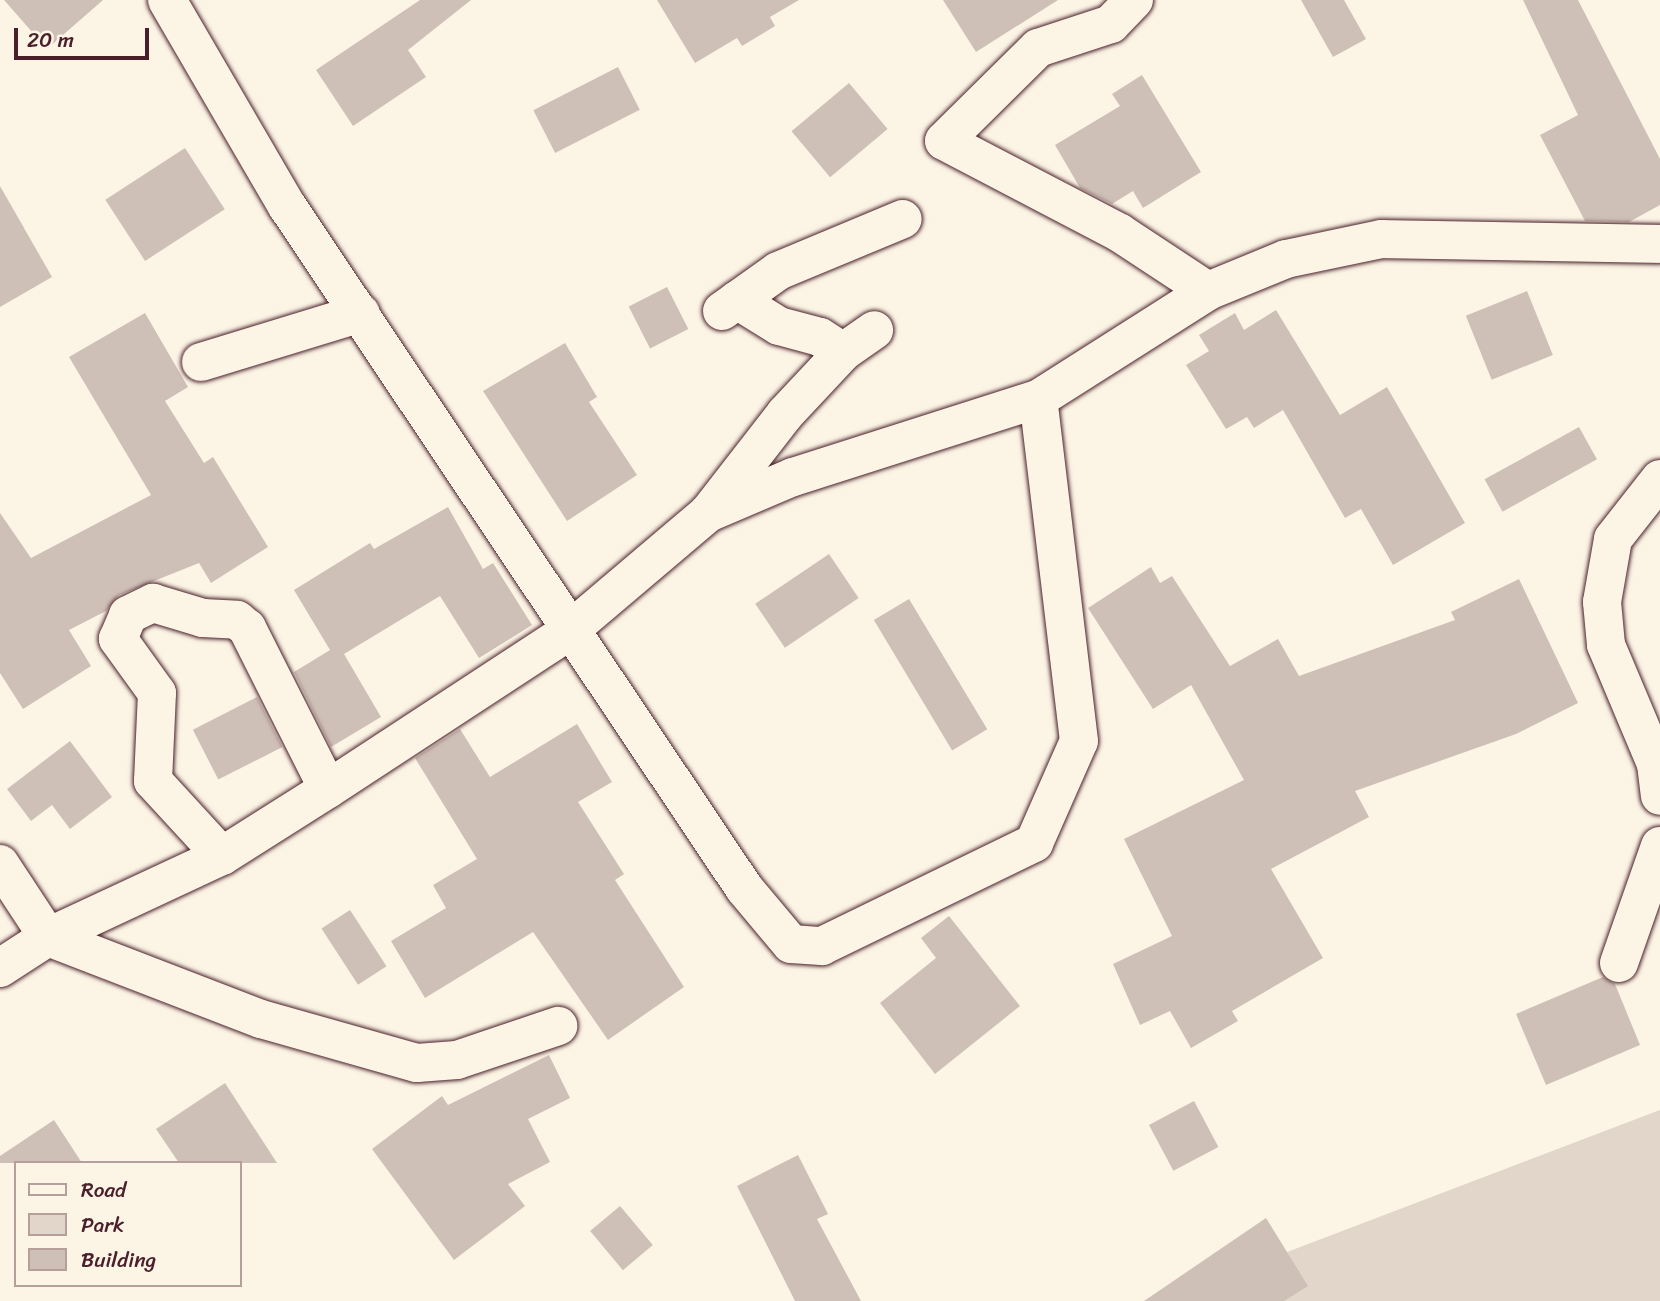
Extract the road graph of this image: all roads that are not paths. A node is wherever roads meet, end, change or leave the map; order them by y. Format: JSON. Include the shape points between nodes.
{"nodes":[{"id":1,"x":167,"y":0,"type":"edge"},
{"id":2,"x":1134,"y":0,"type":"edge"},
{"id":3,"x":903,"y":219,"type":"dead end"},
{"id":4,"x":1660,"y":244,"type":"edge"},
{"id":5,"x":1208,"y":291,"type":"junction"},
{"id":6,"x":361,"y":313,"type":"junction"},
{"id":7,"x":874,"y":330,"type":"dead end"},
{"id":8,"x":843,"y":352,"type":"junction"},
{"id":9,"x":201,"y":362,"type":"dead end"},
{"id":10,"x":1038,"y":399,"type":"junction"},
{"id":11,"x":1660,"y":479,"type":"edge"},
{"id":12,"x":708,"y":513,"type":"junction"},
{"id":13,"x":569,"y":631,"type":"junction"},
{"id":14,"x":328,"y":789,"type":"junction"},
{"id":15,"x":1660,"y":796,"type":"edge"},
{"id":16,"x":1659,"y":852,"type":"edge"},
{"id":17,"x":222,"y":856,"type":"junction"},
{"id":18,"x":0,"y":864,"type":"edge"},
{"id":19,"x":48,"y":937,"type":"junction"},
{"id":20,"x":1619,"y":964,"type":"dead end"},
{"id":21,"x":0,"y":968,"type":"edge"},
{"id":22,"x":558,"y":1026,"type":"dead end"}],
"edges":[{"from":1,"to":6,"type":"street","via":[[287,206]]},
{"from":2,"to":5,"type":"street","via":[[1111,24],[1038,48],[944,141],[1120,233]]},
{"from":3,"to":8,"type":"street","via":[[778,271],[729,305],[820,337]]},
{"from":4,"to":5,"type":"street","via":[[1382,239],[1286,259]]},
{"from":5,"to":10,"type":"street"},
{"from":6,"to":9,"type":"street"},
{"from":6,"to":13,"type":"street"},
{"from":7,"to":8,"type":"street"},
{"from":8,"to":12,"type":"street","via":[[759,443]]},
{"from":10,"to":12,"type":"street","via":[[793,477]]},
{"from":10,"to":13,"type":"street","via":[[1079,741],[1034,843],[822,946],[791,944],[768,922]]},
{"from":11,"to":15,"type":"street","via":[[1613,539],[1602,602],[1606,645],[1656,764]]},
{"from":12,"to":13,"type":"street"},
{"from":13,"to":14,"type":"street"},
{"from":14,"to":17,"type":"street"},
{"from":14,"to":17,"type":"street","via":[[247,628],[237,620],[203,618],[153,603],[128,615],[118,639],[157,693],[153,781]]},
{"from":16,"to":20,"type":"street"},
{"from":17,"to":19,"type":"street"},
{"from":18,"to":19,"type":"street"},
{"from":19,"to":21,"type":"street"},
{"from":19,"to":22,"type":"street","via":[[261,1019],[417,1063],[457,1060]]}]}
